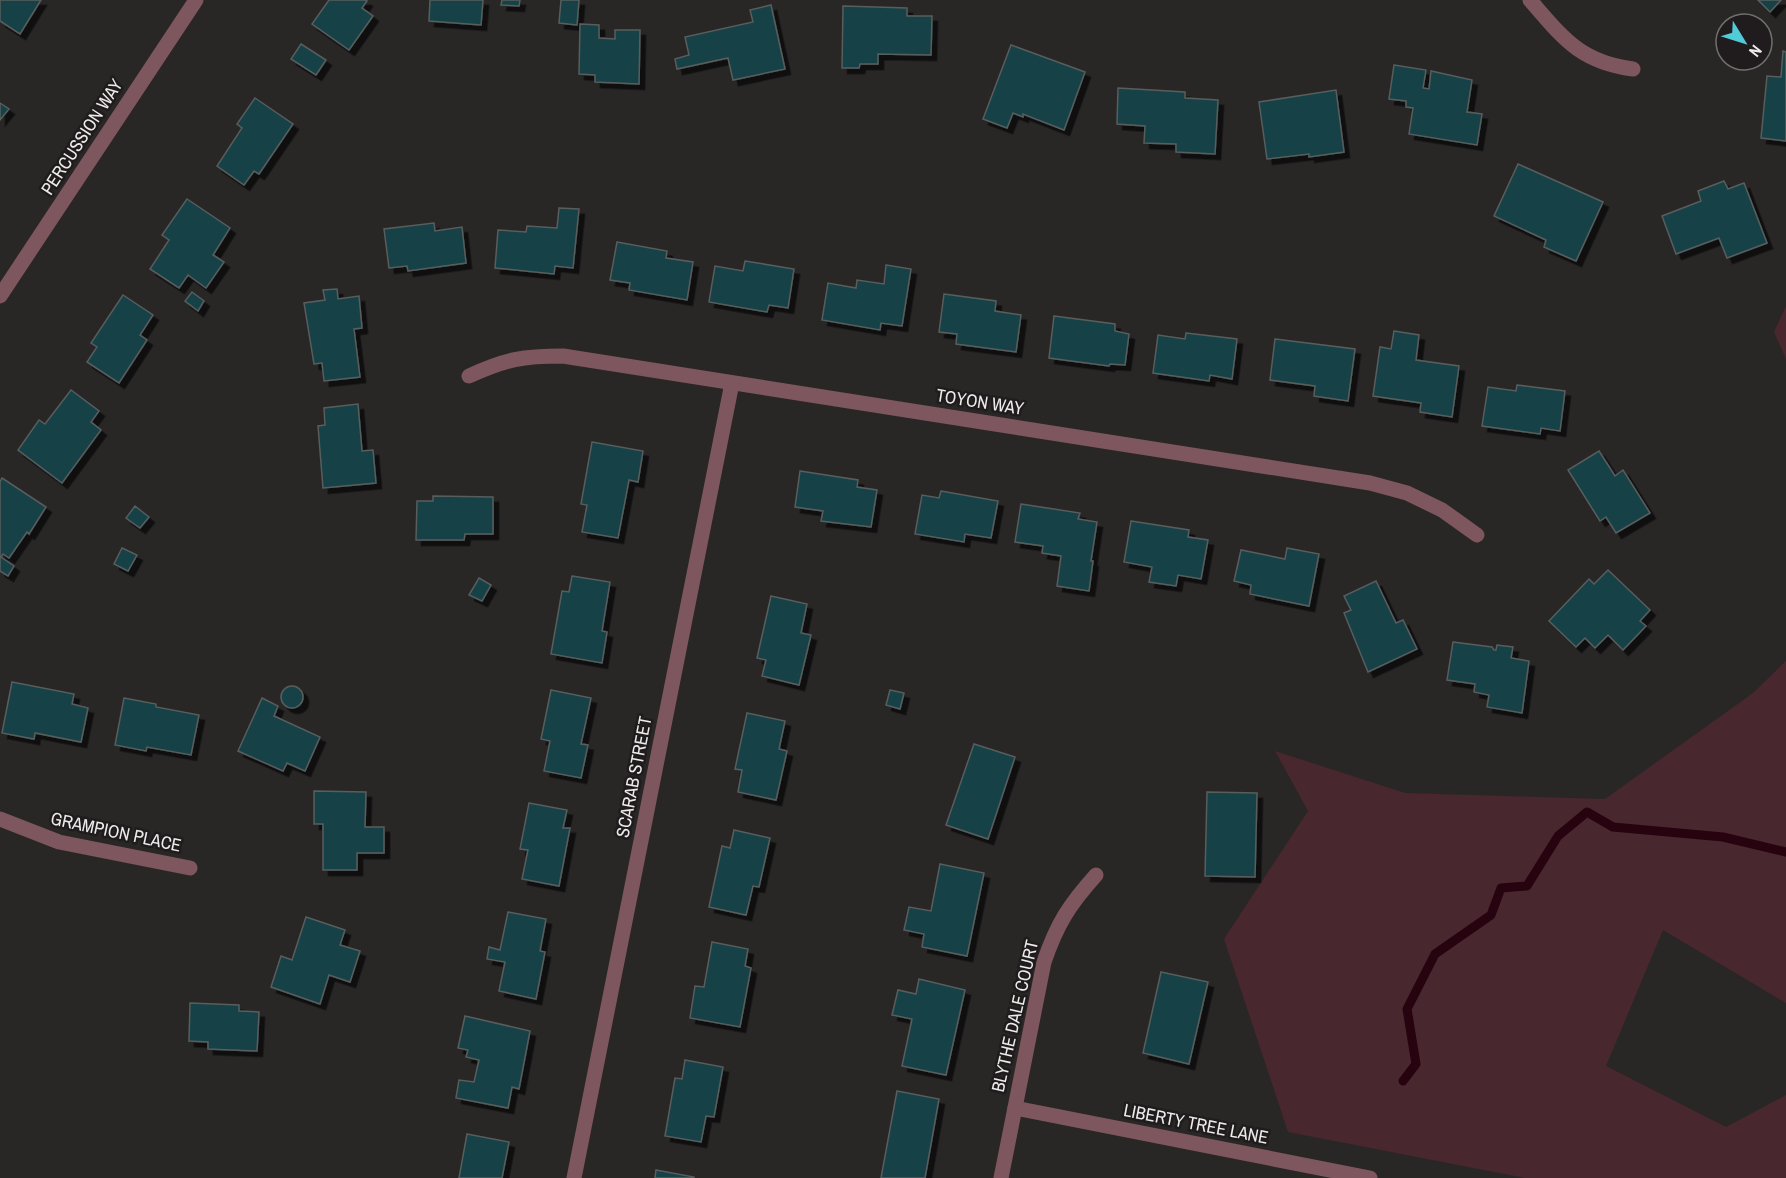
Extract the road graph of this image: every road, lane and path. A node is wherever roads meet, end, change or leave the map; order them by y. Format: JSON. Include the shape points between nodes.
{"nodes":[{"id":1,"x":196,"y":0,"type":"edge"},
{"id":2,"x":1530,"y":0,"type":"edge"},
{"id":3,"x":1633,"y":69,"type":"dead end"},
{"id":4,"x":0,"y":296,"type":"edge"},
{"id":5,"x":469,"y":376,"type":"dead end"},
{"id":6,"x":732,"y":383,"type":"junction"},
{"id":7,"x":1477,"y":535,"type":"dead end"},
{"id":8,"x":0,"y":819,"type":"edge"},
{"id":9,"x":190,"y":868,"type":"dead end"},
{"id":10,"x":1096,"y":875,"type":"dead end"},
{"id":11,"x":1015,"y":1108,"type":"junction"},
{"id":12,"x":574,"y":1178,"type":"edge"},
{"id":13,"x":1001,"y":1178,"type":"edge"},
{"id":14,"x":1370,"y":1178,"type":"edge"}],
"edges":[{"from":1,"to":4,"type":"street","name":"PERCUSSION WAY"},
{"from":2,"to":3,"type":"street","via":[[1565,40],[1587,56]]},
{"from":5,"to":6,"type":"street","name":"TOYON WAY","via":[[529,356],[563,356]]},
{"from":6,"to":7,"type":"street","name":"TOYON WAY","via":[[1370,483],[1407,493],[1442,510]]},
{"from":6,"to":12,"type":"street","name":"SCARAB STREET"},
{"from":8,"to":9,"type":"street","name":"GRAMPION PLACE","via":[[59,842]]},
{"from":10,"to":11,"type":"street","name":"BLYTHE DALE COURT","via":[[1073,901],[1050,944]]},
{"from":11,"to":13,"type":"street","name":"BLYTHE DALE COURT"},
{"from":11,"to":14,"type":"street","name":"LIBERTY TREE LANE"}]}
